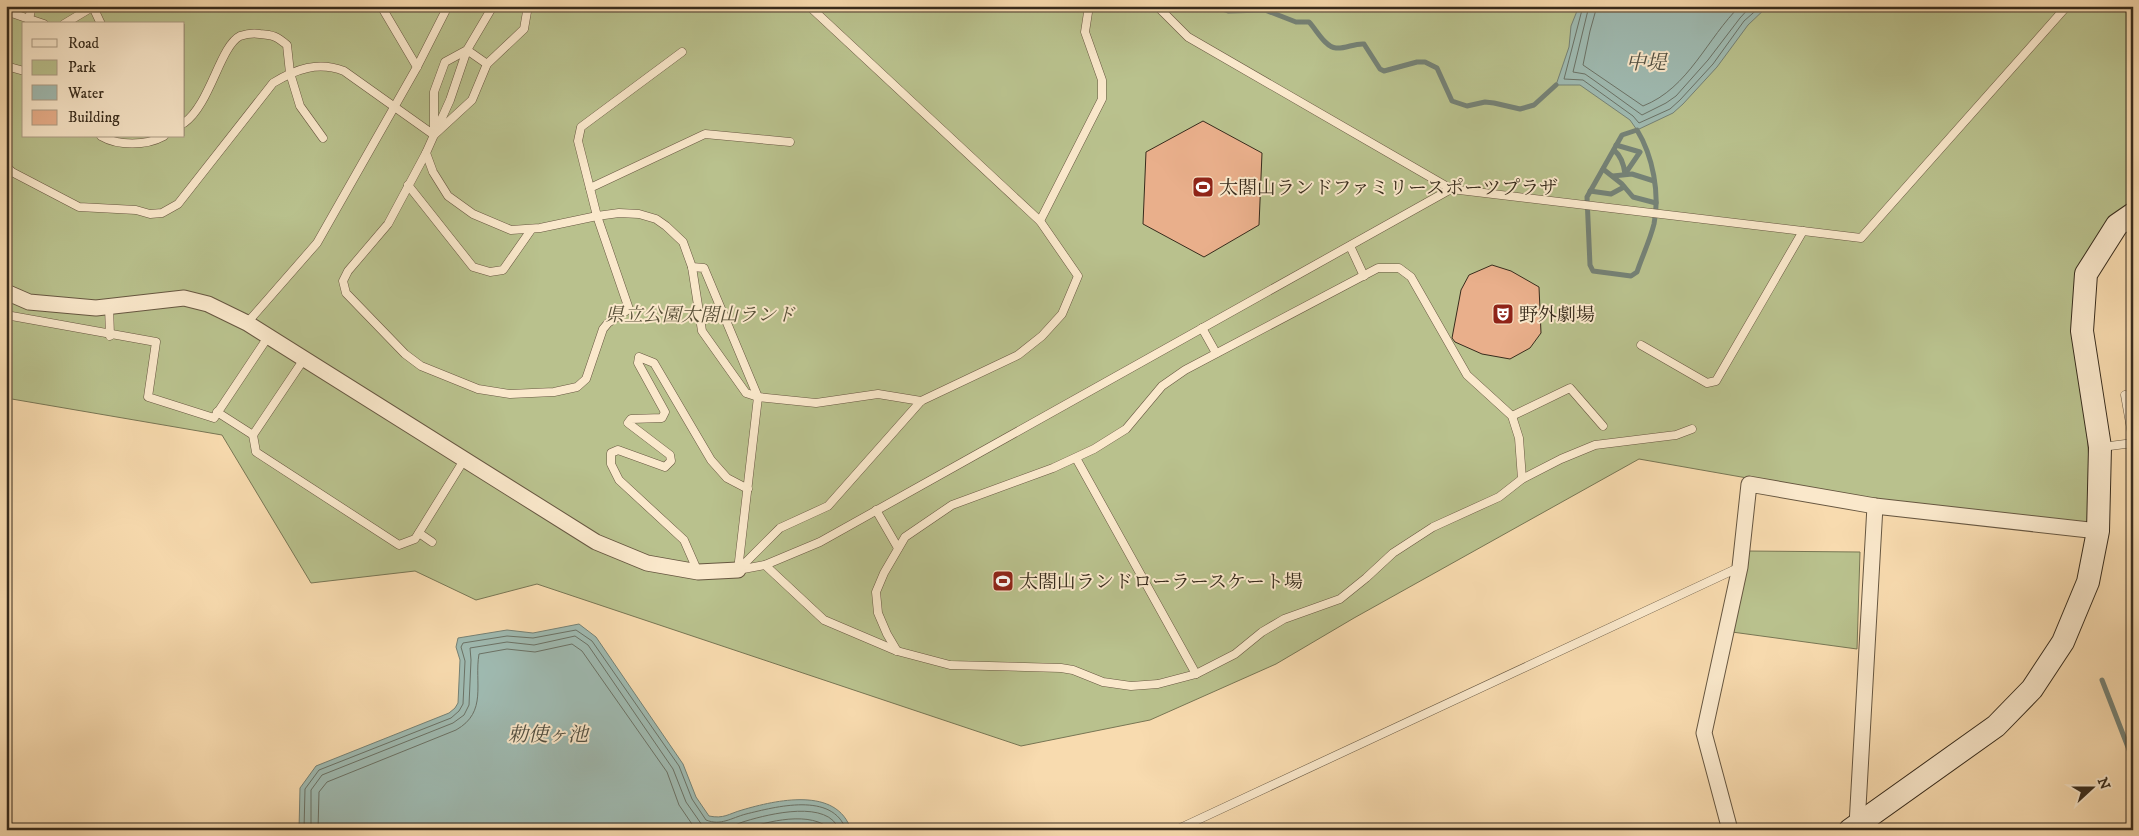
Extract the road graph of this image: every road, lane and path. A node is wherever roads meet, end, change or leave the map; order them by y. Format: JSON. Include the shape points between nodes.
{"nodes":[{"id":1,"x":32,"y":6,"type":"edge"},
{"id":2,"x":380,"y":6,"type":"edge"},
{"id":3,"x":448,"y":6,"type":"edge"},
{"id":4,"x":493,"y":6,"type":"edge"},
{"id":5,"x":528,"y":6,"type":"edge"},
{"id":6,"x":809,"y":6,"type":"edge"},
{"id":7,"x":1089,"y":6,"type":"edge"},
{"id":8,"x":1157,"y":6,"type":"edge"},
{"id":9,"x":2067,"y":6,"type":"edge"},
{"id":10,"x":94,"y":7,"type":"edge"},
{"id":11,"x":6,"y":11,"type":"edge"},
{"id":12,"x":29,"y":21,"type":"edge"},
{"id":13,"x":68,"y":22,"type":"edge"},
{"id":14,"x":100,"y":22,"type":"edge"},
{"id":15,"x":467,"y":50,"type":"junction"},
{"id":16,"x":682,"y":52,"type":"dead end"},
{"id":17,"x":487,"y":64,"type":"junction"},
{"id":18,"x":6,"y":66,"type":"edge"},
{"id":19,"x":416,"y":67,"type":"junction"},
{"id":20,"x":22,"y":70,"type":"edge"},
{"id":21,"x":290,"y":73,"type":"junction"},
{"id":22,"x":394,"y":106,"type":"junction"},
{"id":23,"x":185,"y":122,"type":"edge"},
{"id":24,"x":434,"y":135,"type":"junction"},
{"id":25,"x":104,"y":138,"type":"edge"},
{"id":26,"x":157,"y":138,"type":"edge"},
{"id":27,"x":323,"y":138,"type":"dead end"},
{"id":28,"x":790,"y":142,"type":"dead end"},
{"id":29,"x":426,"y":153,"type":"junction"},
{"id":30,"x":6,"y":166,"type":"edge"},
{"id":31,"x":408,"y":185,"type":"junction"},
{"id":32,"x":590,"y":188,"type":"junction"},
{"id":33,"x":1451,"y":189,"type":"junction"},
{"id":34,"x":2133,"y":214,"type":"edge"},
{"id":35,"x":597,"y":216,"type":"junction"},
{"id":36,"x":1040,"y":221,"type":"junction"},
{"id":37,"x":531,"y":230,"type":"junction"},
{"id":38,"x":1803,"y":231,"type":"junction"},
{"id":39,"x":1350,"y":246,"type":"junction"},
{"id":40,"x":692,"y":267,"type":"junction"},
{"id":41,"x":1364,"y":276,"type":"junction"},
{"id":42,"x":6,"y":292,"type":"edge"},
{"id":43,"x":109,"y":306,"type":"junction"},
{"id":44,"x":6,"y":315,"type":"edge"},
{"id":45,"x":247,"y":323,"type":"junction"},
{"id":46,"x":1202,"y":328,"type":"junction"},
{"id":47,"x":110,"y":336,"type":"junction"},
{"id":48,"x":268,"y":336,"type":"junction"},
{"id":49,"x":1641,"y":345,"type":"dead end"},
{"id":50,"x":1216,"y":353,"type":"junction"},
{"id":51,"x":304,"y":359,"type":"junction"},
{"id":52,"x":2125,"y":395,"type":"dead end"},
{"id":53,"x":758,"y":397,"type":"junction"},
{"id":54,"x":921,"y":401,"type":"junction"},
{"id":55,"x":218,"y":412,"type":"junction"},
{"id":56,"x":1512,"y":416,"type":"junction"},
{"id":57,"x":1603,"y":426,"type":"dead end"},
{"id":58,"x":1692,"y":429,"type":"dead end"},
{"id":59,"x":253,"y":435,"type":"junction"},
{"id":60,"x":2133,"y":442,"type":"edge"},
{"id":61,"x":2100,"y":447,"type":"junction"},
{"id":62,"x":1076,"y":458,"type":"junction"},
{"id":63,"x":464,"y":460,"type":"junction"},
{"id":64,"x":1522,"y":478,"type":"junction"},
{"id":65,"x":748,"y":489,"type":"junction"},
{"id":66,"x":1875,"y":506,"type":"junction"},
{"id":67,"x":876,"y":510,"type":"junction"},
{"id":68,"x":2098,"y":531,"type":"junction"},
{"id":69,"x":419,"y":533,"type":"junction"},
{"id":70,"x":432,"y":542,"type":"dead end"},
{"id":71,"x":898,"y":548,"type":"junction"},
{"id":72,"x":765,"y":564,"type":"junction"},
{"id":73,"x":1740,"y":567,"type":"junction"},
{"id":74,"x":738,"y":570,"type":"junction"},
{"id":75,"x":698,"y":572,"type":"junction"},
{"id":76,"x":897,"y":651,"type":"junction"},
{"id":77,"x":1196,"y":674,"type":"junction"},
{"id":78,"x":1854,"y":827,"type":"edge"},
{"id":79,"x":1176,"y":830,"type":"edge"},
{"id":80,"x":1730,"y":830,"type":"edge"}],
"edges":[{"from":1,"to":12,"type":"lane"},
{"from":2,"to":19,"type":"lane"},
{"from":3,"to":19,"type":"lane"},
{"from":4,"to":15,"type":"lane"},
{"from":5,"to":17,"type":"lane","via":[[524,30]]},
{"from":6,"to":36,"type":"lane"},
{"from":7,"to":36,"type":"lane","via":[[1086,32],[1102,80],[1102,99]]},
{"from":8,"to":33,"type":"lane","via":[[1188,37]]},
{"from":9,"to":38,"type":"lane","via":[[1861,238]]},
{"from":10,"to":13,"type":"lane"},
{"from":10,"to":14,"type":"lane"},
{"from":11,"to":12,"type":"lane"},
{"from":15,"to":17,"type":"lane"},
{"from":15,"to":24,"type":"lane"},
{"from":15,"to":24,"type":"lane","via":[[445,62],[434,92]]},
{"from":16,"to":32,"type":"lane","via":[[581,127],[578,141]]},
{"from":17,"to":24,"type":"lane","via":[[472,100]]},
{"from":18,"to":20,"type":"lane"},
{"from":19,"to":22,"type":"lane"},
{"from":21,"to":22,"type":"lane","via":[[322,65],[331,66],[344,71]]},
{"from":21,"to":23,"type":"lane","via":[[287,45],[275,35],[255,33],[240,37],[227,51],[204,99]]},
{"from":21,"to":27,"type":"lane","via":[[300,106]]},
{"from":21,"to":30,"type":"lane","via":[[273,83],[178,204],[162,213],[79,207]]},
{"from":22,"to":24,"type":"lane"},
{"from":22,"to":45,"type":"lane","via":[[318,242]]},
{"from":24,"to":29,"type":"lane"},
{"from":25,"to":26,"type":"lane","via":[[111,142],[137,144]]},
{"from":28,"to":32,"type":"lane","via":[[705,134]]},
{"from":29,"to":31,"type":"lane"},
{"from":29,"to":37,"type":"lane","via":[[448,196],[496,225],[511,230]]},
{"from":31,"to":35,"type":"lane","via":[[388,224],[348,271],[343,281],[346,293],[416,362],[478,389],[510,394],[554,392],[577,387],[586,380],[603,329],[629,309]]},
{"from":31,"to":37,"type":"lane","via":[[473,267],[490,272],[503,270]]},
{"from":32,"to":35,"type":"lane"},
{"from":33,"to":38,"type":"lane"},
{"from":33,"to":39,"type":"lane"},
{"from":34,"to":61,"type":"street","via":[[2116,225],[2086,274],[2082,331]]},
{"from":35,"to":37,"type":"lane"},
{"from":35,"to":40,"type":"lane","via":[[639,214],[656,219],[683,242]]},
{"from":36,"to":54,"type":"lane","via":[[1078,276],[1062,314],[1018,355]]},
{"from":38,"to":49,"type":"lane","via":[[1716,381],[1708,383]]},
{"from":39,"to":41,"type":"lane"},
{"from":39,"to":46,"type":"lane"},
{"from":40,"to":53,"type":"lane","via":[[704,268]]},
{"from":40,"to":53,"type":"lane","via":[[702,331],[746,393]]},
{"from":41,"to":50,"type":"lane"},
{"from":41,"to":56,"type":"lane","via":[[1378,268],[1399,268],[1412,277],[1467,375]]},
{"from":42,"to":43,"type":"street","via":[[29,302],[96,308]]},
{"from":43,"to":45,"type":"street","via":[[184,298],[208,304]]},
{"from":43,"to":47,"type":"lane"},
{"from":44,"to":47,"type":"lane"},
{"from":45,"to":48,"type":"street"},
{"from":46,"to":50,"type":"lane"},
{"from":46,"to":67,"type":"lane"},
{"from":47,"to":55,"type":"lane","via":[[156,342],[148,397],[214,418]]},
{"from":48,"to":51,"type":"street"},
{"from":48,"to":55,"type":"lane"},
{"from":50,"to":62,"type":"lane","via":[[1162,386],[1126,429]]},
{"from":51,"to":59,"type":"lane"},
{"from":51,"to":63,"type":"street"},
{"from":52,"to":60,"type":"lane"},
{"from":53,"to":54,"type":"lane","via":[[816,403],[878,394]]},
{"from":53,"to":65,"type":"lane"},
{"from":54,"to":74,"type":"lane","via":[[828,506],[780,528]]},
{"from":55,"to":59,"type":"lane"},
{"from":56,"to":57,"type":"lane","via":[[1570,388]]},
{"from":56,"to":64,"type":"lane","via":[[1519,438]]},
{"from":58,"to":64,"type":"lane","via":[[1676,435],[1596,445]]},
{"from":59,"to":69,"type":"lane","via":[[256,452],[399,545],[415,539]]},
{"from":60,"to":61,"type":"lane"},
{"from":61,"to":68,"type":"street"},
{"from":62,"to":71,"type":"lane","via":[[952,505],[905,537]]},
{"from":62,"to":77,"type":"lane"},
{"from":63,"to":69,"type":"lane"},
{"from":63,"to":75,"type":"street","via":[[596,542],[647,563]]},
{"from":64,"to":77,"type":"lane","via":[[1499,497],[1433,527],[1393,553],[1340,599],[1284,619],[1235,654]]},
{"from":65,"to":74,"type":"lane"},
{"from":65,"to":75,"type":"lane","via":[[727,478],[711,460],[654,363],[639,357],[638,363],[665,412],[662,418],[631,419],[628,423],[670,455],[671,461],[665,467],[618,450],[611,453],[612,464],[619,480],[684,540]]},
{"from":66,"to":68,"type":"street"},
{"from":66,"to":73,"type":"street","via":[[1749,484]]},
{"from":66,"to":78,"type":"street"},
{"from":67,"to":71,"type":"lane"},
{"from":67,"to":72,"type":"lane","via":[[820,542]]},
{"from":68,"to":78,"type":"street","via":[[2088,582],[2063,642],[2032,689],[1996,726]]},
{"from":69,"to":70,"type":"lane"},
{"from":71,"to":76,"type":"lane","via":[[876,592],[878,613]]},
{"from":72,"to":74,"type":"lane"},
{"from":72,"to":76,"type":"lane","via":[[824,620]]},
{"from":73,"to":79,"type":"lane"},
{"from":73,"to":80,"type":"street","via":[[1704,733]]},
{"from":74,"to":75,"type":"street"},
{"from":76,"to":77,"type":"lane","via":[[950,664],[1073,670],[1103,682],[1131,686],[1158,684]]}]}
